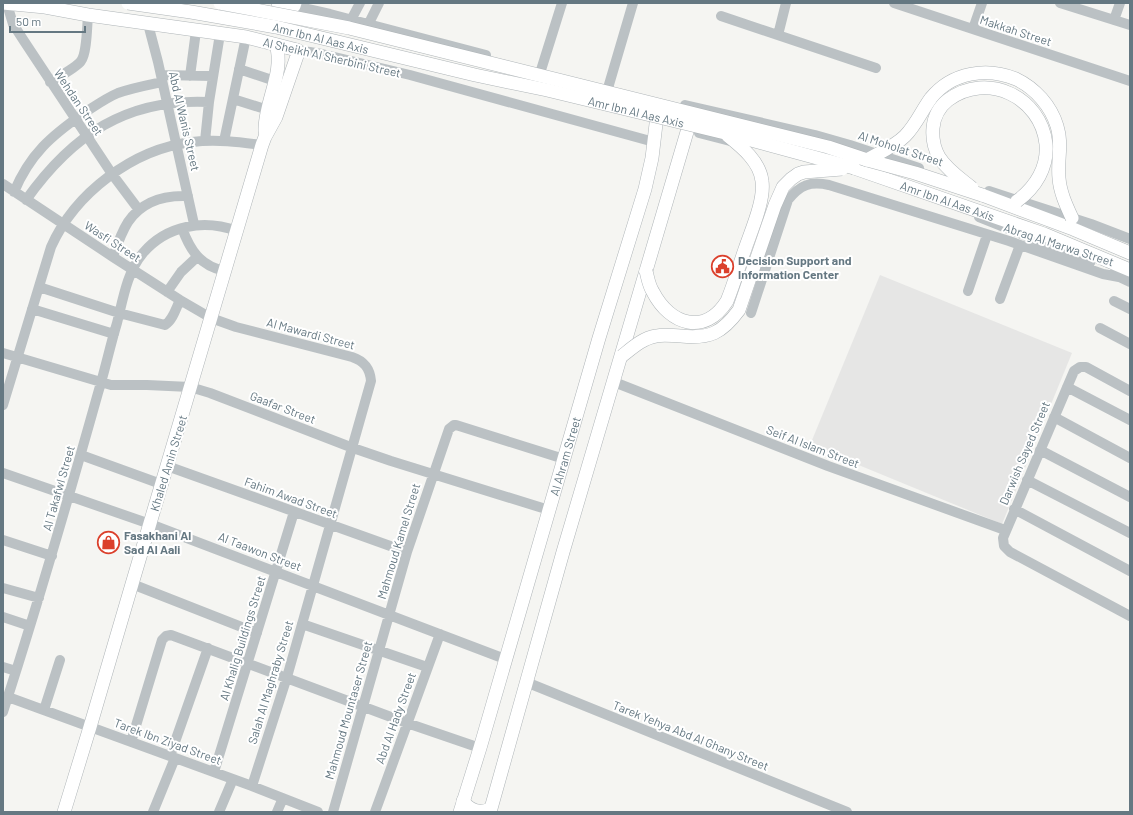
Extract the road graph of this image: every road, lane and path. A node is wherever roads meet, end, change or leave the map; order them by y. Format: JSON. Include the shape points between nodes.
{"nodes":[{"id":1,"x":128,"y":3,"type":"edge"},
{"id":2,"x":220,"y":3,"type":"edge"},
{"id":3,"x":278,"y":3,"type":"edge"},
{"id":4,"x":360,"y":3,"type":"edge"},
{"id":5,"x":379,"y":3,"type":"edge"},
{"id":6,"x":561,"y":3,"type":"edge"},
{"id":7,"x":633,"y":3,"type":"edge"},
{"id":8,"x":786,"y":3,"type":"edge"},
{"id":9,"x":894,"y":3,"type":"edge"},
{"id":10,"x":982,"y":3,"type":"edge"},
{"id":11,"x":1060,"y":3,"type":"edge"},
{"id":12,"x":1120,"y":3,"type":"edge"},
{"id":13,"x":5,"y":4,"type":"edge"},
{"id":14,"x":295,"y":4,"type":"edge"},
{"id":15,"x":41,"y":5,"type":"edge"},
{"id":16,"x":88,"y":15,"type":"junction"},
{"id":17,"x":721,"y":16,"type":"dead end"},
{"id":18,"x":351,"y":20,"type":"junction"},
{"id":19,"x":1114,"y":20,"type":"junction"},
{"id":20,"x":148,"y":24,"type":"junction"},
{"id":21,"x":368,"y":25,"type":"junction"},
{"id":22,"x":1130,"y":26,"type":"edge"},
{"id":23,"x":973,"y":29,"type":"junction"},
{"id":24,"x":196,"y":30,"type":"junction"},
{"id":25,"x":220,"y":34,"type":"junction"},
{"id":26,"x":778,"y":35,"type":"junction"},
{"id":27,"x":246,"y":37,"type":"junction"},
{"id":28,"x":276,"y":44,"type":"junction"},
{"id":29,"x":297,"y":50,"type":"junction"},
{"id":30,"x":876,"y":68,"type":"dead end"},
{"id":31,"x":239,"y":69,"type":"junction"},
{"id":32,"x":541,"y":70,"type":"junction"},
{"id":33,"x":190,"y":76,"type":"junction"},
{"id":34,"x":213,"y":76,"type":"junction"},
{"id":35,"x":162,"y":78,"type":"junction"},
{"id":36,"x":275,"y":81,"type":"junction"},
{"id":37,"x":1130,"y":81,"type":"edge"},
{"id":38,"x":50,"y":82,"type":"junction"},
{"id":39,"x":608,"y":88,"type":"junction"},
{"id":40,"x":233,"y":99,"type":"junction"},
{"id":41,"x":659,"y":99,"type":"junction"},
{"id":42,"x":209,"y":102,"type":"junction"},
{"id":43,"x":167,"y":104,"type":"junction"},
{"id":44,"x":694,"y":107,"type":"junction"},
{"id":45,"x":268,"y":110,"type":"junction"},
{"id":46,"x":75,"y":120,"type":"junction"},
{"id":47,"x":688,"y":130,"type":"junction"},
{"id":48,"x":725,"y":133,"type":"junction"},
{"id":49,"x":86,"y":136,"type":"junction"},
{"id":50,"x":205,"y":140,"type":"junction"},
{"id":51,"x":224,"y":141,"type":"junction"},
{"id":52,"x":264,"y":141,"type":"junction"},
{"id":53,"x":654,"y":142,"type":"junction"},
{"id":54,"x":176,"y":144,"type":"junction"},
{"id":55,"x":867,"y":160,"type":"junction"},
{"id":56,"x":854,"y":168,"type":"junction"},
{"id":57,"x":112,"y":174,"type":"junction"},
{"id":58,"x":3,"y":184,"type":"edge"},
{"id":59,"x":14,"y":192,"type":"junction"},
{"id":60,"x":982,"y":195,"type":"junction"},
{"id":61,"x":188,"y":196,"type":"junction"},
{"id":62,"x":26,"y":200,"type":"junction"},
{"id":63,"x":1017,"y":201,"type":"junction"},
{"id":64,"x":139,"y":210,"type":"junction"},
{"id":65,"x":1072,"y":218,"type":"junction"},
{"id":66,"x":63,"y":224,"type":"junction"},
{"id":67,"x":194,"y":224,"type":"junction"},
{"id":68,"x":182,"y":228,"type":"junction"},
{"id":69,"x":237,"y":230,"type":"junction"},
{"id":70,"x":987,"y":235,"type":"junction"},
{"id":71,"x":1130,"y":239,"type":"edge"},
{"id":72,"x":1020,"y":245,"type":"junction"},
{"id":73,"x":1130,"y":253,"type":"edge"},
{"id":74,"x":113,"y":257,"type":"junction"},
{"id":75,"x":197,"y":257,"type":"junction"},
{"id":76,"x":133,"y":270,"type":"junction"},
{"id":77,"x":225,"y":271,"type":"junction"},
{"id":78,"x":646,"y":271,"type":"junction"},
{"id":79,"x":1124,"y":273,"type":"edge"},
{"id":80,"x":1130,"y":282,"type":"edge"},
{"id":81,"x":39,"y":287,"type":"junction"},
{"id":82,"x":968,"y":291,"type":"dead end"},
{"id":83,"x":167,"y":292,"type":"junction"},
{"id":84,"x":1000,"y":299,"type":"dead end"},
{"id":85,"x":180,"y":300,"type":"junction"},
{"id":86,"x":1114,"y":301,"type":"dead end"},
{"id":87,"x":32,"y":309,"type":"junction"},
{"id":88,"x":1130,"y":309,"type":"edge"},
{"id":89,"x":119,"y":313,"type":"junction"},
{"id":90,"x":750,"y":313,"type":"dead end"},
{"id":91,"x":211,"y":318,"type":"junction"},
{"id":92,"x":1100,"y":328,"type":"dead end"},
{"id":93,"x":114,"y":334,"type":"junction"},
{"id":94,"x":1130,"y":344,"type":"edge"},
{"id":95,"x":3,"y":353,"type":"edge"},
{"id":96,"x":622,"y":356,"type":"junction"},
{"id":97,"x":17,"y":358,"type":"junction"},
{"id":98,"x":614,"y":382,"type":"junction"},
{"id":99,"x":101,"y":383,"type":"junction"},
{"id":100,"x":190,"y":387,"type":"junction"},
{"id":101,"x":1067,"y":387,"type":"junction"},
{"id":102,"x":1130,"y":391,"type":"edge"},
{"id":103,"x":3,"y":405,"type":"edge"},
{"id":104,"x":1054,"y":417,"type":"junction"},
{"id":105,"x":1130,"y":420,"type":"edge"},
{"id":106,"x":353,"y":448,"type":"junction"},
{"id":107,"x":1040,"y":450,"type":"junction"},
{"id":108,"x":81,"y":455,"type":"junction"},
{"id":109,"x":1130,"y":458,"type":"edge"},
{"id":110,"x":564,"y":459,"type":"junction"},
{"id":111,"x":167,"y":466,"type":"junction"},
{"id":112,"x":3,"y":473,"type":"edge"},
{"id":113,"x":432,"y":475,"type":"junction"},
{"id":114,"x":1027,"y":480,"type":"junction"},
{"id":115,"x":161,"y":484,"type":"junction"},
{"id":116,"x":69,"y":496,"type":"junction"},
{"id":117,"x":1130,"y":497,"type":"edge"},
{"id":118,"x":1014,"y":509,"type":"junction"},
{"id":119,"x":549,"y":510,"type":"junction"},
{"id":120,"x":294,"y":512,"type":"junction"},
{"id":121,"x":150,"y":524,"type":"junction"},
{"id":122,"x":331,"y":525,"type":"junction"},
{"id":123,"x":1005,"y":530,"type":"junction"},
{"id":124,"x":1130,"y":533,"type":"edge"},
{"id":125,"x":3,"y":540,"type":"edge"},
{"id":126,"x":407,"y":552,"type":"junction"},
{"id":127,"x":52,"y":556,"type":"junction"},
{"id":128,"x":1130,"y":571,"type":"edge"},
{"id":129,"x":276,"y":572,"type":"junction"},
{"id":130,"x":132,"y":584,"type":"junction"},
{"id":131,"x":313,"y":586,"type":"junction"},
{"id":132,"x":3,"y":588,"type":"edge"},
{"id":133,"x":39,"y":598,"type":"junction"},
{"id":134,"x":389,"y":614,"type":"junction"},
{"id":135,"x":1130,"y":616,"type":"edge"},
{"id":136,"x":3,"y":617,"type":"edge"},
{"id":137,"x":302,"y":624,"type":"junction"},
{"id":138,"x":30,"y":626,"type":"junction"},
{"id":139,"x":257,"y":633,"type":"junction"},
{"id":140,"x":440,"y":634,"type":"junction"},
{"id":141,"x":208,"y":648,"type":"junction"},
{"id":142,"x":379,"y":650,"type":"junction"},
{"id":143,"x":505,"y":659,"type":"junction"},
{"id":144,"x":60,"y":660,"type":"dead end"},
{"id":145,"x":248,"y":663,"type":"junction"},
{"id":146,"x":3,"y":667,"type":"edge"},
{"id":147,"x":427,"y":667,"type":"junction"},
{"id":148,"x":16,"y":671,"type":"junction"},
{"id":149,"x":287,"y":677,"type":"junction"},
{"id":150,"x":526,"y":682,"type":"junction"},
{"id":151,"x":8,"y":697,"type":"junction"},
{"id":152,"x":363,"y":706,"type":"junction"},
{"id":153,"x":44,"y":710,"type":"junction"},
{"id":154,"x":3,"y":712,"type":"edge"},
{"id":155,"x":407,"y":723,"type":"junction"},
{"id":156,"x":90,"y":727,"type":"junction"},
{"id":157,"x":131,"y":742,"type":"junction"},
{"id":158,"x":480,"y":748,"type":"junction"},
{"id":159,"x":172,"y":757,"type":"junction"},
{"id":160,"x":214,"y":772,"type":"junction"},
{"id":161,"x":233,"y":779,"type":"junction"},
{"id":162,"x":252,"y":786,"type":"junction"},
{"id":163,"x":283,"y":798,"type":"junction"},
{"id":164,"x":461,"y":806,"type":"edge"},
{"id":165,"x":490,"y":811,"type":"edge"},
{"id":166,"x":64,"y":812,"type":"edge"},
{"id":167,"x":153,"y":812,"type":"edge"},
{"id":168,"x":219,"y":812,"type":"edge"},
{"id":169,"x":277,"y":812,"type":"edge"},
{"id":170,"x":318,"y":812,"type":"edge"},
{"id":171,"x":333,"y":812,"type":"edge"},
{"id":172,"x":375,"y":812,"type":"edge"},
{"id":173,"x":847,"y":812,"type":"edge"}],
"edges":[{"from":1,"to":48,"type":"main road","name":"Amr Ibn Al Aas Axis","bridge":true,"via":[[276,27]]},
{"from":2,"to":55,"type":"main road","name":"Amr Ibn Al Aas Axis","bridge":true,"via":[[382,36],[828,147]]},
{"from":3,"to":14,"type":"main road"},
{"from":4,"to":18,"type":"street"},
{"from":5,"to":21,"type":"street"},
{"from":6,"to":32,"type":"street"},
{"from":7,"to":39,"type":"street"},
{"from":8,"to":26,"type":"street"},
{"from":9,"to":23,"type":"street","name":"Makkah Street"},
{"from":10,"to":23,"type":"street"},
{"from":11,"to":19,"type":"street"},
{"from":12,"to":19,"type":"street"},
{"from":13,"to":15,"type":"main road","name":"Al Sheikh Al Sherbini Street"},
{"from":13,"to":38,"type":"street","name":"Wehdan Street","via":[[18,33]]},
{"from":14,"to":18,"type":"street"},
{"from":15,"to":16,"type":"main road","name":"Al Sheikh Al Sherbini Street"},
{"from":16,"to":20,"type":"main road","name":"Al Sheikh Al Sherbini Street"},
{"from":16,"to":38,"type":"street","via":[[83,58],[79,64]]},
{"from":17,"to":26,"type":"street"},
{"from":18,"to":21,"type":"street"},
{"from":19,"to":22,"type":"street"},
{"from":20,"to":24,"type":"main road","name":"Al Sheikh Al Sherbini Street"},
{"from":20,"to":35,"type":"street","name":"Abd Al Wanis Street"},
{"from":21,"to":32,"type":"street"},
{"from":23,"to":37,"type":"street","name":"Makkah Street"},
{"from":24,"to":25,"type":"main road","name":"Al Sheikh Al Sherbini Street"},
{"from":24,"to":33,"type":"street"},
{"from":25,"to":27,"type":"main road","name":"Al Sheikh Al Sherbini Street"},
{"from":25,"to":34,"type":"street"},
{"from":26,"to":30,"type":"street"},
{"from":27,"to":28,"type":"main road","name":"Al Sheikh Al Sherbini Street"},
{"from":27,"to":31,"type":"street"},
{"from":28,"to":29,"type":"main road","name":"Al Sheikh Al Sherbini Street"},
{"from":28,"to":36,"type":"main road","name":"Khaled Amin Street","via":[[279,54]]},
{"from":29,"to":52,"type":"main road","name":"Khaled Amin Street","via":[[278,112]]},
{"from":29,"to":53,"type":"street","name":"Al Sheikh Al Sherbini Street","via":[[410,75]]},
{"from":31,"to":36,"type":"street"},
{"from":31,"to":40,"type":"street"},
{"from":32,"to":39,"type":"street"},
{"from":33,"to":34,"type":"street"},
{"from":33,"to":35,"type":"street"},
{"from":34,"to":42,"type":"street"},
{"from":35,"to":43,"type":"street","name":"Abd Al Wanis Street"},
{"from":35,"to":46,"type":"street","via":[[117,94],[97,104]]},
{"from":36,"to":45,"type":"main road","name":"Khaled Amin Street"},
{"from":38,"to":46,"type":"street","name":"Wehdan Street"},
{"from":39,"to":41,"type":"street"},
{"from":40,"to":45,"type":"street"},
{"from":40,"to":51,"type":"street"},
{"from":41,"to":44,"type":"street","name":"Al Moholat Street"},
{"from":41,"to":53,"type":"main road","name":"Al Ahram Street"},
{"from":42,"to":43,"type":"street"},
{"from":42,"to":50,"type":"street"},
{"from":43,"to":49,"type":"street","via":[[133,112]]},
{"from":43,"to":54,"type":"street","name":"Abd Al Wanis Street"},
{"from":44,"to":47,"type":"main road"},
{"from":44,"to":63,"type":"street","name":"Al Moholat Street","via":[[850,145]]},
{"from":45,"to":52,"type":"main road","name":"Khaled Amin Street"},
{"from":46,"to":49,"type":"street","name":"Wehdan Street"},
{"from":46,"to":59,"type":"street","via":[[49,139],[38,151],[25,169]]},
{"from":47,"to":78,"type":"main road"},
{"from":47,"to":79,"type":"street","via":[[832,167],[949,205]]},
{"from":48,"to":56,"type":"main road","name":"Amr Ibn Al Aas Axis","bridge":true},
{"from":48,"to":78,"type":"main road","bridge":true,"via":[[754,161],[762,182],[758,209],[727,301],[720,311],[709,319],[691,322],[681,320],[672,316],[660,304],[650,288]]},
{"from":49,"to":57,"type":"street","name":"Wehdan Street"},
{"from":49,"to":62,"type":"street","via":[[53,166]]},
{"from":50,"to":51,"type":"street"},
{"from":50,"to":54,"type":"street"},
{"from":51,"to":52,"type":"street"},
{"from":52,"to":69,"type":"main road","name":"Khaled Amin Street"},
{"from":53,"to":110,"type":"main road","name":"Al Ahram Street","via":[[645,189]]},
{"from":54,"to":57,"type":"street","via":[[150,153]]},
{"from":54,"to":61,"type":"street","name":"Abd Al Wanis Street"},
{"from":55,"to":60,"type":"main road","name":"Amr Ibn Al Aas Axis","bridge":true},
{"from":55,"to":65,"type":"main road","bridge":true,"via":[[904,138],[932,97],[953,80],[978,72],[1008,76],[1038,95],[1046,104],[1057,126],[1060,150],[1059,177],[1062,194]]},
{"from":56,"to":79,"type":"main road","name":"Amr Ibn Al Aas Axis","via":[[1044,234]]},
{"from":56,"to":96,"type":"main road","bridge":true,"via":[[804,172],[790,179],[775,205],[740,310],[722,330],[703,336],[650,337]]},
{"from":57,"to":64,"type":"street","name":"Wehdan Street"},
{"from":57,"to":66,"type":"street"},
{"from":58,"to":59,"type":"street","name":"Wasfi Street"},
{"from":59,"to":62,"type":"street","name":"Wasfi Street"},
{"from":60,"to":63,"type":"main road","bridge":true,"via":[[940,159],[932,134],[936,117],[945,103],[959,93],[979,88],[1002,90],[1017,97],[1035,113],[1043,128],[1046,146],[1043,169],[1031,189]]},
{"from":60,"to":73,"type":"main road","name":"Amr Ibn Al Aas Axis"},
{"from":61,"to":64,"type":"street","via":[[166,197]]},
{"from":61,"to":67,"type":"street","name":"Abd Al Wanis Street"},
{"from":62,"to":66,"type":"street","name":"Wasfi Street"},
{"from":63,"to":65,"type":"street","name":"Al Moholat Street"},
{"from":64,"to":74,"type":"street","via":[[128,222]]},
{"from":65,"to":71,"type":"street","name":"Al Moholat Street"},
{"from":66,"to":74,"type":"street","name":"Wasfi Street"},
{"from":66,"to":81,"type":"street","via":[[51,248]]},
{"from":67,"to":68,"type":"street","name":"Al Takafwl Street"},
{"from":67,"to":69,"type":"street","name":"Al Takafwl Street","via":[[212,224]]},
{"from":68,"to":75,"type":"street"},
{"from":68,"to":76,"type":"street","name":"Al Takafwl Street","via":[[152,244]]},
{"from":69,"to":77,"type":"main road","name":"Khaled Amin Street"},
{"from":70,"to":72,"type":"street","name":"Abrag Al Marwa Street"},
{"from":70,"to":82,"type":"street"},
{"from":70,"to":90,"type":"street","name":"Abrag Al Marwa Street","via":[[829,185],[806,185],[794,192],[788,200]]},
{"from":72,"to":79,"type":"street","name":"Abrag Al Marwa Street","via":[[1103,274]]},
{"from":72,"to":84,"type":"street"},
{"from":74,"to":76,"type":"street","name":"Wasfi Street"},
{"from":75,"to":77,"type":"street","via":[[206,264]]},
{"from":75,"to":83,"type":"street"},
{"from":76,"to":83,"type":"street","name":"Wasfi Street"},
{"from":76,"to":89,"type":"street","name":"Al Takafwl Street"},
{"from":77,"to":91,"type":"main road","name":"Khaled Amin Street"},
{"from":78,"to":96,"type":"main road"},
{"from":79,"to":80,"type":"street"},
{"from":81,"to":87,"type":"street"},
{"from":81,"to":89,"type":"street"},
{"from":83,"to":85,"type":"street","name":"Wasfi Street"},
{"from":85,"to":89,"type":"street","via":[[172,319],[165,325]]},
{"from":85,"to":91,"type":"street","name":"Wasfi Street"},
{"from":86,"to":88,"type":"street"},
{"from":87,"to":93,"type":"street"},
{"from":87,"to":97,"type":"street"},
{"from":89,"to":93,"type":"street","name":"Al Takafwl Street"},
{"from":91,"to":100,"type":"main road","name":"Khaled Amin Street"},
{"from":91,"to":106,"type":"street","name":"Al Mawardi Street","via":[[363,362],[369,370],[371,380]]},
{"from":92,"to":94,"type":"street"},
{"from":93,"to":99,"type":"street","name":"Al Takafwl Street"},
{"from":95,"to":97,"type":"street","name":"Gaafar Street"},
{"from":96,"to":98,"type":"main road"},
{"from":97,"to":99,"type":"street","name":"Gaafar Street"},
{"from":97,"to":103,"type":"street"},
{"from":98,"to":123,"type":"street","name":"Seif Al Islam Street","via":[[828,466]]},
{"from":98,"to":150,"type":"main road"},
{"from":99,"to":100,"type":"street","name":"Gaafar Street","via":[[115,386]]},
{"from":99,"to":108,"type":"street","name":"Al Takafwl Street"},
{"from":100,"to":106,"type":"street","name":"Gaafar Street"},
{"from":100,"to":111,"type":"main road","name":"Khaled Amin Street"},
{"from":101,"to":102,"type":"street","name":"Darwish Sayed Street","via":[[1074,371],[1083,367]]},
{"from":101,"to":104,"type":"street","name":"Darwish Sayed Street"},
{"from":101,"to":105,"type":"street"},
{"from":104,"to":107,"type":"street","name":"Darwish Sayed Street"},
{"from":104,"to":109,"type":"street"},
{"from":106,"to":113,"type":"street","name":"Gaafar Street"},
{"from":106,"to":122,"type":"street","name":"Al Mawardi Street"},
{"from":107,"to":114,"type":"street","name":"Darwish Sayed Street"},
{"from":107,"to":117,"type":"street"},
{"from":108,"to":115,"type":"street"},
{"from":108,"to":116,"type":"street","name":"Al Takafwl Street"},
{"from":110,"to":113,"type":"street","name":"Mahmoud Kamel Street","via":[[454,425],[449,428]]},
{"from":110,"to":119,"type":"main road","name":"Al Ahram Street"},
{"from":111,"to":115,"type":"main road","name":"Khaled Amin Street"},
{"from":111,"to":120,"type":"street","name":"Fahim Awad Street"},
{"from":112,"to":116,"type":"street","name":"Al Taawon Street"},
{"from":113,"to":119,"type":"street","name":"Gaafar Street"},
{"from":113,"to":126,"type":"street","name":"Mahmoud Kamel Street"},
{"from":114,"to":118,"type":"street","name":"Darwish Sayed Street"},
{"from":114,"to":124,"type":"street"},
{"from":115,"to":121,"type":"main road","name":"Khaled Amin Street"},
{"from":116,"to":121,"type":"street","name":"Al Taawon Street"},
{"from":116,"to":127,"type":"street","name":"Al Takafwl Street"},
{"from":118,"to":123,"type":"street","name":"Darwish Sayed Street"},
{"from":118,"to":128,"type":"street"},
{"from":119,"to":143,"type":"main road","name":"Al Ahram Street"},
{"from":120,"to":122,"type":"street","name":"Fahim Awad Street"},
{"from":120,"to":129,"type":"street","name":"Al Khalig Buildings Street"},
{"from":121,"to":129,"type":"street","name":"Al Taawon Street"},
{"from":121,"to":130,"type":"main road","name":"Khaled Amin Street"},
{"from":122,"to":126,"type":"street","name":"Fahim Awad Street"},
{"from":122,"to":131,"type":"street","name":"Salah Al Maghraby Street"},
{"from":123,"to":135,"type":"street","via":[[1002,538],[1007,550]]},
{"from":125,"to":127,"type":"street"},
{"from":126,"to":134,"type":"street","name":"Mahmoud Kamel Street"},
{"from":127,"to":133,"type":"street","name":"Al Takafwl Street"},
{"from":129,"to":131,"type":"street","name":"Al Taawon Street"},
{"from":129,"to":139,"type":"street","name":"Al Khalig Buildings Street"},
{"from":130,"to":139,"type":"street"},
{"from":130,"to":156,"type":"main road","name":"Khaled Amin Street"},
{"from":131,"to":134,"type":"street","name":"Al Taawon Street"},
{"from":131,"to":137,"type":"street","name":"Salah Al Maghraby Street"},
{"from":132,"to":133,"type":"street"},
{"from":133,"to":138,"type":"street","name":"Al Takafwl Street"},
{"from":134,"to":140,"type":"street","name":"Al Taawon Street"},
{"from":134,"to":142,"type":"street","name":"Mahmoud Mountaser Street"},
{"from":136,"to":138,"type":"street"},
{"from":137,"to":142,"type":"street"},
{"from":137,"to":149,"type":"street","name":"Salah Al Maghraby Street"},
{"from":138,"to":148,"type":"street","name":"Al Takafwl Street"},
{"from":139,"to":145,"type":"street","name":"Al Khalig Buildings Street"},
{"from":140,"to":143,"type":"street","name":"Al Taawon Street"},
{"from":140,"to":147,"type":"street","name":"Abd Al Hady Street"},
{"from":141,"to":145,"type":"street"},
{"from":141,"to":157,"type":"street","via":[[171,635],[164,638]]},
{"from":141,"to":159,"type":"street"},
{"from":142,"to":147,"type":"street"},
{"from":142,"to":152,"type":"street","name":"Mahmoud Mountaser Street"},
{"from":143,"to":158,"type":"main road","name":"Al Ahram Street"},
{"from":144,"to":153,"type":"street"},
{"from":145,"to":149,"type":"street"},
{"from":145,"to":160,"type":"street","name":"Al Khalig Buildings Street"},
{"from":146,"to":148,"type":"street"},
{"from":147,"to":155,"type":"street","name":"Abd Al Hady Street"},
{"from":148,"to":151,"type":"street","name":"Al Takafwl Street"},
{"from":149,"to":152,"type":"street"},
{"from":149,"to":162,"type":"street","name":"Salah Al Maghraby Street"},
{"from":150,"to":165,"type":"main road"},
{"from":150,"to":173,"type":"street","name":"Tarek Yehya Abd Al Ghany Street"},
{"from":151,"to":153,"type":"street","name":"Tarek Ibn Ziyad Street"},
{"from":151,"to":154,"type":"street","name":"Al Takafwl Street"},
{"from":152,"to":155,"type":"street"},
{"from":152,"to":171,"type":"street","name":"Mahmoud Mountaser Street"},
{"from":153,"to":156,"type":"street","name":"Tarek Ibn Ziyad Street"},
{"from":155,"to":158,"type":"street"},
{"from":155,"to":172,"type":"street","name":"Abd Al Hady Street"},
{"from":156,"to":157,"type":"street","name":"Tarek Ibn Ziyad Street"},
{"from":156,"to":166,"type":"main road","name":"Khaled Amin Street"},
{"from":157,"to":159,"type":"street","name":"Tarek Ibn Ziyad Street"},
{"from":158,"to":164,"type":"main road","name":"Al Ahram Street"},
{"from":159,"to":160,"type":"street","name":"Tarek Ibn Ziyad Street"},
{"from":159,"to":167,"type":"street"},
{"from":160,"to":161,"type":"street","name":"Tarek Ibn Ziyad Street"},
{"from":161,"to":162,"type":"street","name":"Tarek Ibn Ziyad Street"},
{"from":161,"to":168,"type":"street"},
{"from":162,"to":163,"type":"street","name":"Tarek Ibn Ziyad Street"},
{"from":163,"to":169,"type":"street"},
{"from":163,"to":170,"type":"street","name":"Tarek Ibn Ziyad Street"},
{"from":164,"to":165,"type":"main road","via":[[482,812]]}]}
